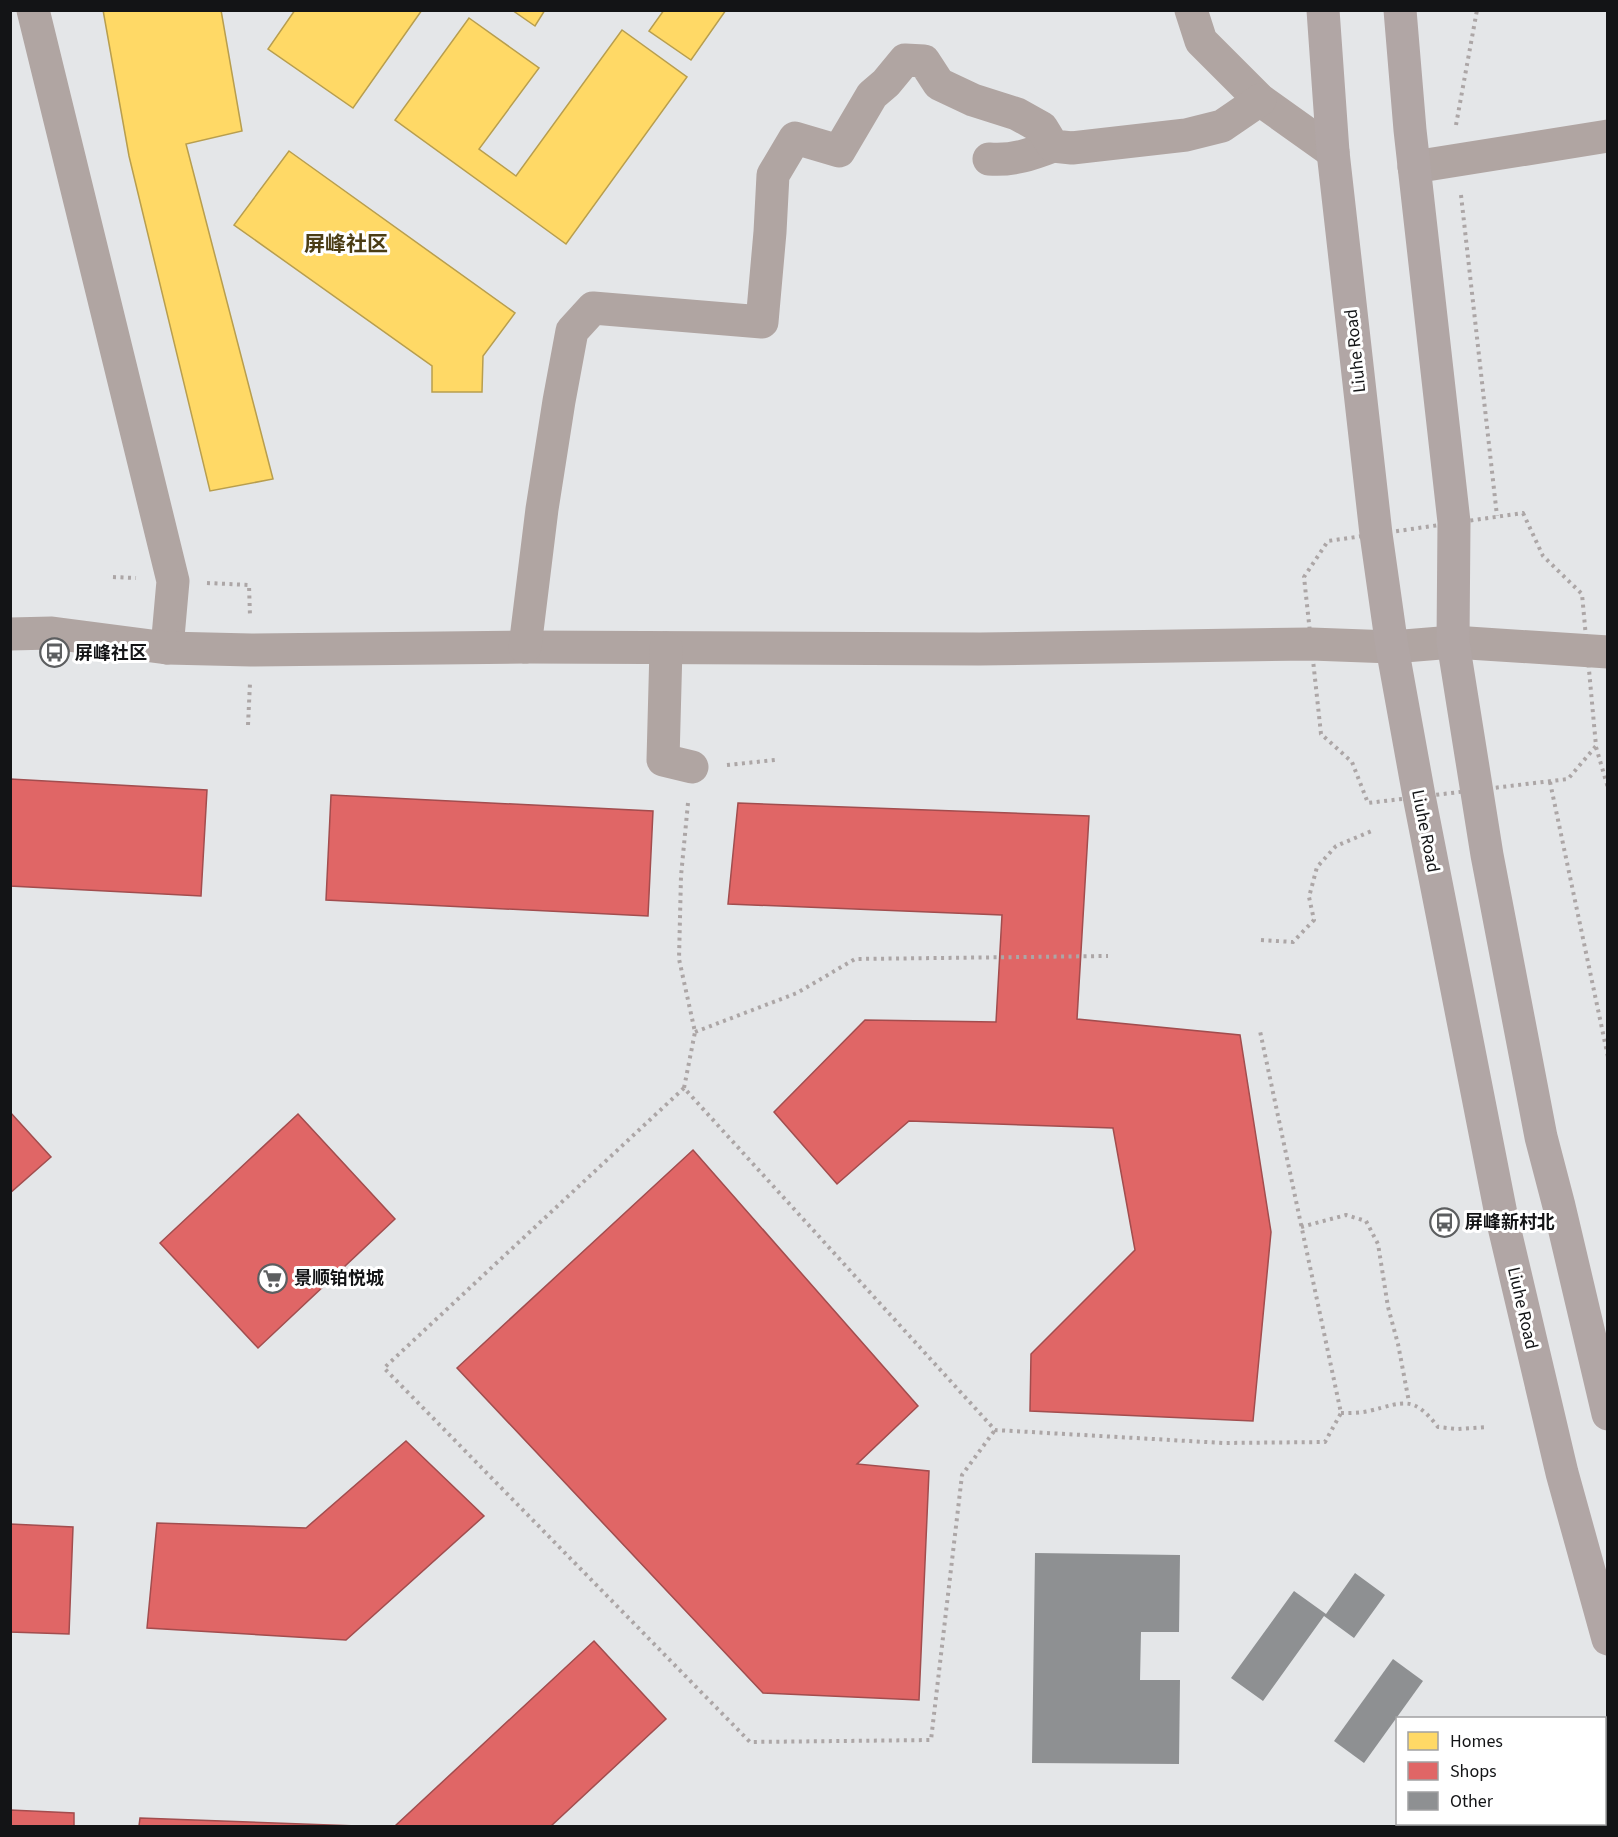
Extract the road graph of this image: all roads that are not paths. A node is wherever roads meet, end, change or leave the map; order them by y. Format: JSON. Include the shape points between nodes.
{"nodes":[{"id":1,"x":33,"y":10,"type":"edge"},
{"id":2,"x":1191,"y":10,"type":"edge"},
{"id":3,"x":1323,"y":10,"type":"edge"},
{"id":4,"x":1400,"y":10,"type":"edge"},
{"id":5,"x":1260,"y":100,"type":"junction"},
{"id":6,"x":1608,"y":136,"type":"edge"},
{"id":7,"x":1053,"y":146,"type":"junction"},
{"id":8,"x":1333,"y":152,"type":"junction"},
{"id":9,"x":989,"y":159,"type":"dead end"},
{"id":10,"x":1414,"y":167,"type":"junction"},
{"id":11,"x":10,"y":634,"type":"edge"},
{"id":12,"x":1453,"y":642,"type":"junction"},
{"id":13,"x":525,"y":647,"type":"junction"},
{"id":14,"x":1392,"y":647,"type":"junction"},
{"id":15,"x":167,"y":648,"type":"junction"},
{"id":16,"x":666,"y":648,"type":"junction"},
{"id":17,"x":1608,"y":652,"type":"edge"},
{"id":18,"x":692,"y":767,"type":"road end"},
{"id":19,"x":1608,"y":1414,"type":"edge"},
{"id":20,"x":1608,"y":1639,"type":"edge"}],
"edges":[{"from":1,"to":15,"type":"street","via":[[173,581]]},
{"from":2,"to":5,"type":"street","via":[[1201,41]]},
{"from":3,"to":8,"type":"main road","name":"Liuhe Road"},
{"from":4,"to":10,"type":"main road"},
{"from":5,"to":7,"type":"street","via":[[1222,126],[1186,135],[1072,148]]},
{"from":5,"to":8,"type":"street"},
{"from":6,"to":10,"type":"street"},
{"from":7,"to":9,"type":"street","via":[[1030,155]]},
{"from":7,"to":13,"type":"street","via":[[1042,128],[1017,114],[939,84],[924,61],[904,60],[872,95],[839,151],[795,138],[772,175],[762,322],[593,308],[572,331],[542,509]]},
{"from":8,"to":14,"type":"main road","name":"Liuhe Road"},
{"from":10,"to":12,"type":"main road","via":[[1454,522]]},
{"from":11,"to":15,"type":"street","via":[[52,633]]},
{"from":12,"to":14,"type":"street"},
{"from":12,"to":17,"type":"street"},
{"from":12,"to":19,"type":"main road","via":[[1487,855],[1541,1137]]},
{"from":13,"to":15,"type":"street"},
{"from":13,"to":16,"type":"street"},
{"from":14,"to":16,"type":"street","via":[[1311,644]]},
{"from":14,"to":20,"type":"main road","name":"Liuhe Road","via":[[1501,1214],[1562,1473]]},
{"from":16,"to":18,"type":"street","via":[[663,760]]}]}
